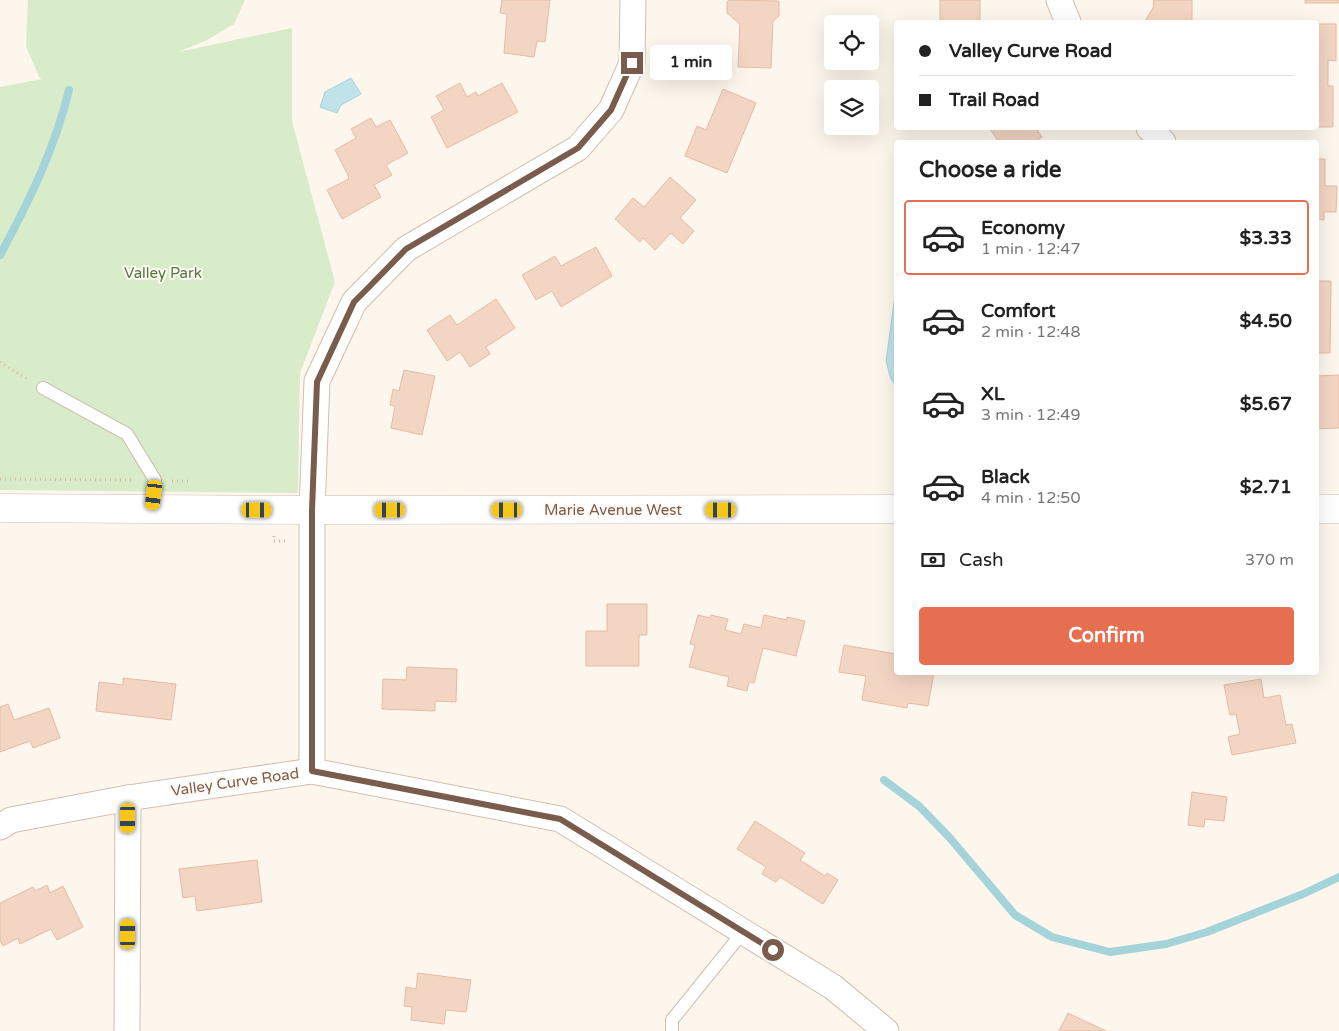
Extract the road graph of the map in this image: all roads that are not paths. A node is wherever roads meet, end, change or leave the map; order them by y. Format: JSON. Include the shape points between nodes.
{"nodes":[{"id":1,"x":633,"y":0,"type":"edge"},
{"id":2,"x":1059,"y":0,"type":"edge"},
{"id":3,"x":1067,"y":20,"type":"edge"},
{"id":4,"x":1151,"y":130,"type":"edge"},
{"id":5,"x":1161,"y":140,"type":"edge"},
{"id":6,"x":43,"y":388,"type":"road end"},
{"id":7,"x":0,"y":508,"type":"edge"},
{"id":8,"x":152,"y":509,"type":"junction"},
{"id":9,"x":894,"y":509,"type":"edge"},
{"id":10,"x":1319,"y":509,"type":"edge"},
{"id":11,"x":312,"y":510,"type":"junction"},
{"id":12,"x":1339,"y":510,"type":"edge"},
{"id":13,"x":312,"y":771,"type":"junction"},
{"id":14,"x":128,"y":798,"type":"junction"},
{"id":15,"x":0,"y":827,"type":"edge"},
{"id":16,"x":743,"y":932,"type":"junction"},
{"id":17,"x":128,"y":1031,"type":"edge"},
{"id":18,"x":672,"y":1031,"type":"edge"},
{"id":19,"x":886,"y":1031,"type":"edge"}],
"edges":[{"from":1,"to":11,"type":"street","via":[[632,63],[611,110],[578,148],[406,249],[354,302],[317,382]]},
{"from":2,"to":3,"type":"street"},
{"from":4,"to":5,"type":"street"},
{"from":6,"to":8,"type":"lane","via":[[127,434],[156,480]]},
{"from":7,"to":8,"type":"street","name":"Marie Avenue West"},
{"from":8,"to":11,"type":"street","name":"Marie Avenue West"},
{"from":9,"to":11,"type":"street","name":"Marie Avenue West"},
{"from":10,"to":12,"type":"street"},
{"from":11,"to":13,"type":"street"},
{"from":13,"to":14,"type":"street","name":"Valley Curve Road"},
{"from":13,"to":16,"type":"street","name":"Valley Curve Road","via":[[560,819]]},
{"from":14,"to":15,"type":"street","name":"Valley Curve Road","via":[[11,820]]},
{"from":14,"to":17,"type":"street"},
{"from":16,"to":18,"type":"lane","via":[[672,1020]]},
{"from":16,"to":19,"type":"street","name":"Valley Curve Road","via":[[833,987]]}]}
